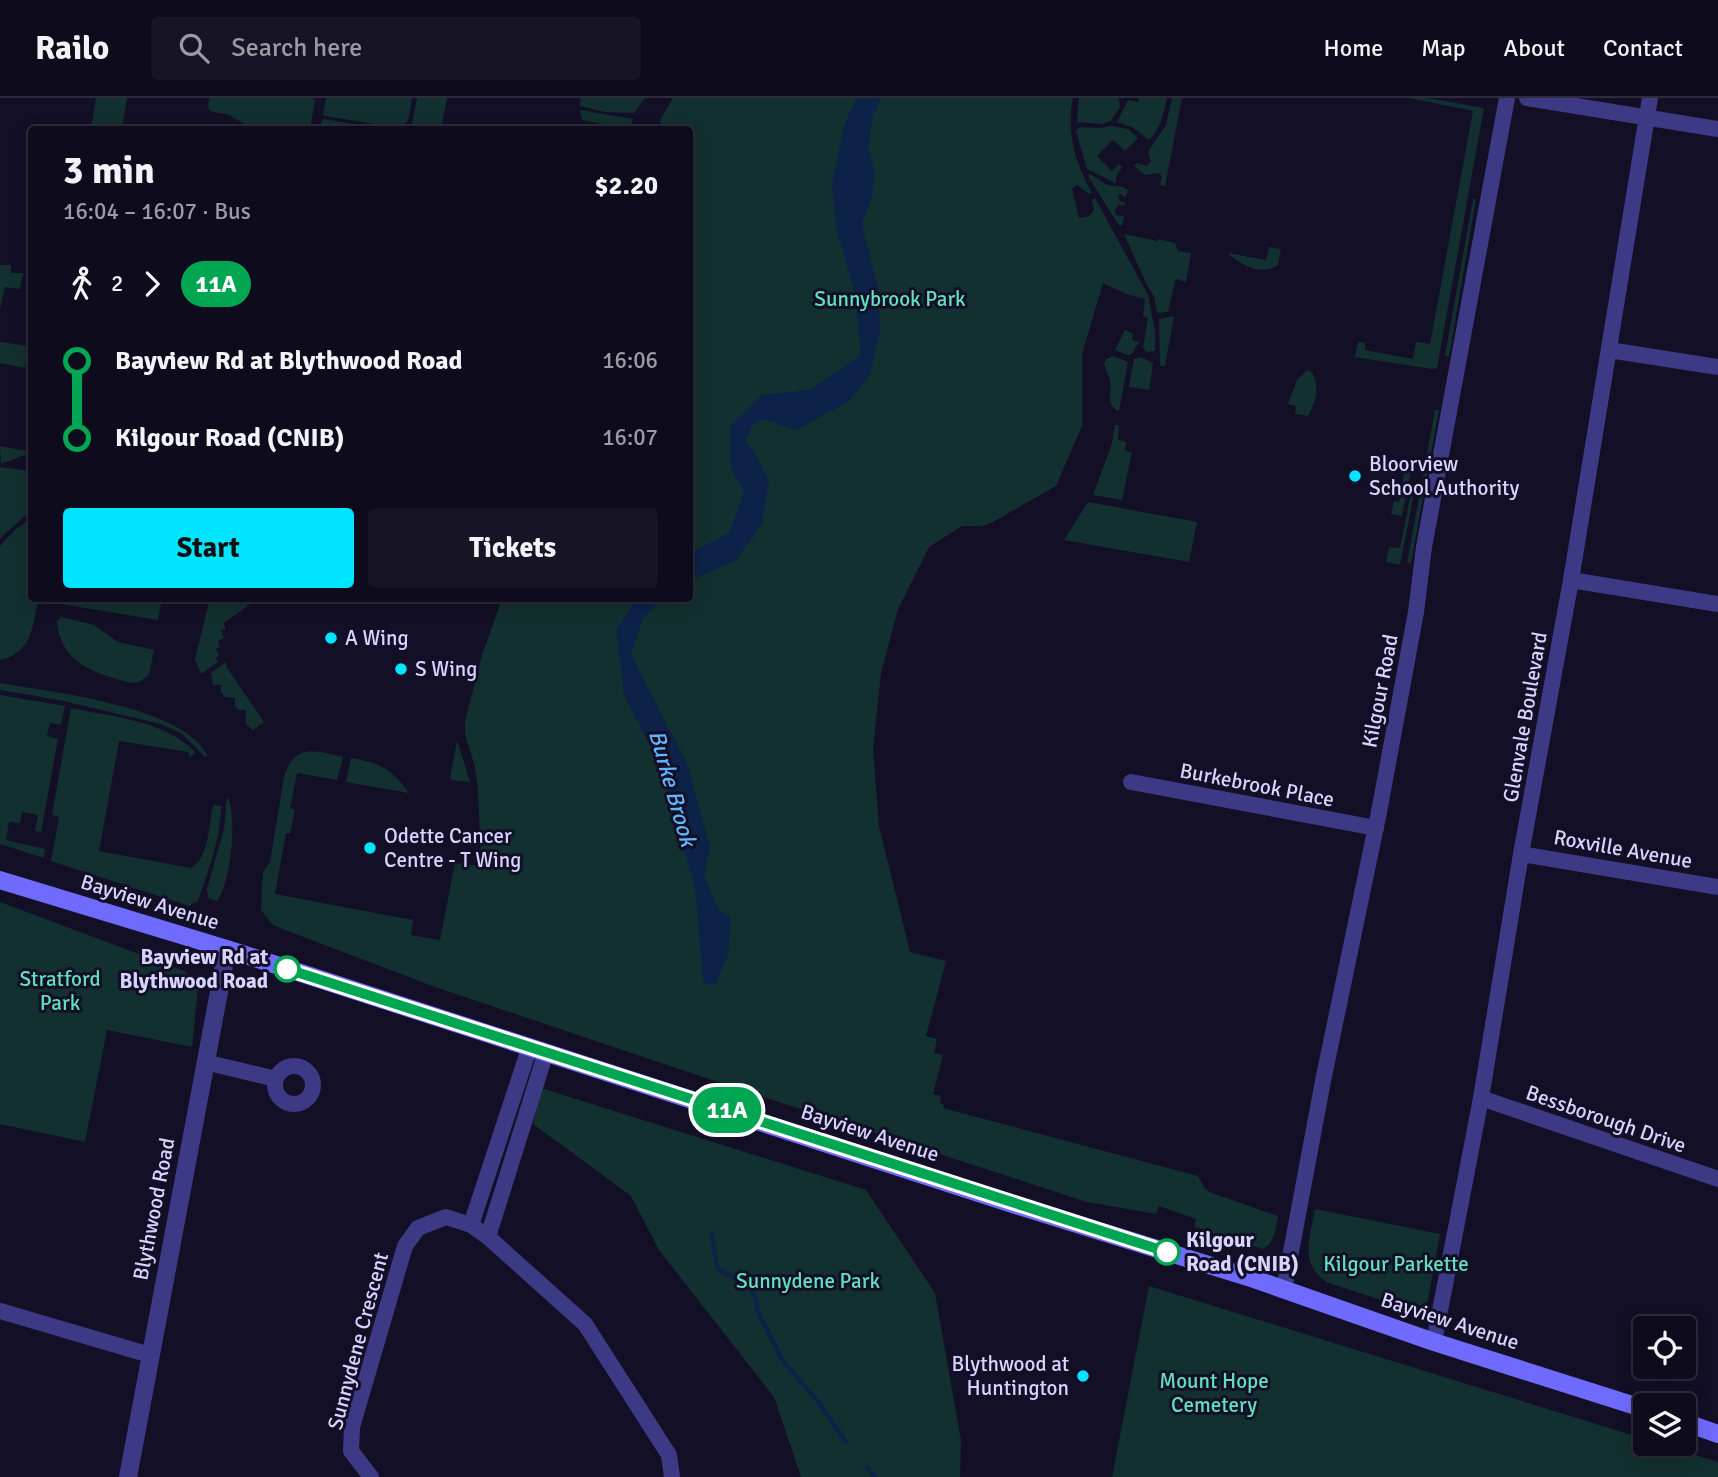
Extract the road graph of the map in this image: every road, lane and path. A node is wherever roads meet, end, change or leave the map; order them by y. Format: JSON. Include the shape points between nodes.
{"nodes":[{"id":1,"x":1507,"y":98,"type":"edge"},
{"id":2,"x":1527,"y":98,"type":"edge"},
{"id":3,"x":1650,"y":98,"type":"edge"},
{"id":4,"x":1647,"y":117,"type":"junction"},
{"id":5,"x":1718,"y":129,"type":"edge"},
{"id":6,"x":1609,"y":350,"type":"junction"},
{"id":7,"x":1718,"y":368,"type":"edge"},
{"id":8,"x":1571,"y":580,"type":"junction"},
{"id":9,"x":1718,"y":604,"type":"edge"},
{"id":10,"x":1131,"y":782,"type":"dead end"},
{"id":11,"x":1376,"y":828,"type":"junction"},
{"id":12,"x":1521,"y":854,"type":"junction"},
{"id":13,"x":0,"y":880,"type":"edge"},
{"id":14,"x":1718,"y":887,"type":"edge"},
{"id":15,"x":227,"y":949,"type":"junction"},
{"id":16,"x":538,"y":1049,"type":"junction"},
{"id":17,"x":205,"y":1062,"type":"junction"},
{"id":18,"x":276,"y":1079,"type":"dead end"},
{"id":19,"x":1481,"y":1098,"type":"junction"},
{"id":20,"x":502,"y":1129,"type":"junction"},
{"id":21,"x":520,"y":1135,"type":"junction"},
{"id":22,"x":1718,"y":1179,"type":"edge"},
{"id":23,"x":471,"y":1225,"type":"junction"},
{"id":24,"x":488,"y":1237,"type":"junction"},
{"id":25,"x":1284,"y":1289,"type":"junction"},
{"id":26,"x":0,"y":1311,"type":"edge"},
{"id":27,"x":1434,"y":1342,"type":"junction"},
{"id":28,"x":150,"y":1355,"type":"junction"},
{"id":29,"x":1633,"y":1405,"type":"edge"},
{"id":30,"x":1696,"y":1426,"type":"edge"},
{"id":31,"x":1718,"y":1434,"type":"edge"},
{"id":32,"x":128,"y":1477,"type":"edge"},
{"id":33,"x":371,"y":1477,"type":"edge"},
{"id":34,"x":672,"y":1477,"type":"edge"}],
"edges":[{"from":1,"to":11,"type":"street","name":"Kilgour Road"},
{"from":2,"to":4,"type":"street"},
{"from":3,"to":4,"type":"street","name":"Glenvale Boulevard"},
{"from":4,"to":5,"type":"street"},
{"from":4,"to":6,"type":"street","name":"Glenvale Boulevard"},
{"from":6,"to":7,"type":"street"},
{"from":6,"to":8,"type":"street","name":"Glenvale Boulevard"},
{"from":8,"to":9,"type":"street"},
{"from":8,"to":12,"type":"street","name":"Glenvale Boulevard"},
{"from":10,"to":11,"type":"street","name":"Burkebrook Place"},
{"from":11,"to":25,"type":"street","name":"Kilgour Road"},
{"from":12,"to":14,"type":"street","name":"Roxville Avenue"},
{"from":12,"to":19,"type":"street","name":"Glenvale Boulevard"},
{"from":13,"to":15,"type":"main road","name":"Bayview Avenue"},
{"from":15,"to":16,"type":"main road","name":"Bayview Avenue"},
{"from":15,"to":17,"type":"street","name":"Blythwood Road"},
{"from":16,"to":20,"type":"street"},
{"from":16,"to":21,"type":"street"},
{"from":16,"to":25,"type":"main road","name":"Bayview Avenue"},
{"from":17,"to":18,"type":"street"},
{"from":17,"to":28,"type":"street","name":"Blythwood Road"},
{"from":19,"to":22,"type":"street","name":"Bessborough Drive"},
{"from":19,"to":27,"type":"street","name":"Glenvale Boulevard"},
{"from":20,"to":21,"type":"street"},
{"from":20,"to":23,"type":"street"},
{"from":21,"to":24,"type":"street"},
{"from":23,"to":24,"type":"street","name":"Sunnydene Crescent"},
{"from":23,"to":33,"type":"street","name":"Sunnydene Crescent","via":[[446,1217],[418,1228],[405,1246],[352,1427],[351,1451]]},
{"from":24,"to":34,"type":"street","name":"Sunnydene Crescent","via":[[585,1324],[669,1455]]},
{"from":25,"to":27,"type":"main road","name":"Bayview Avenue"},
{"from":26,"to":28,"type":"street"},
{"from":27,"to":29,"type":"main road","name":"Bayview Avenue"},
{"from":28,"to":32,"type":"street","name":"Blythwood Road"},
{"from":30,"to":31,"type":"main road"}]}
